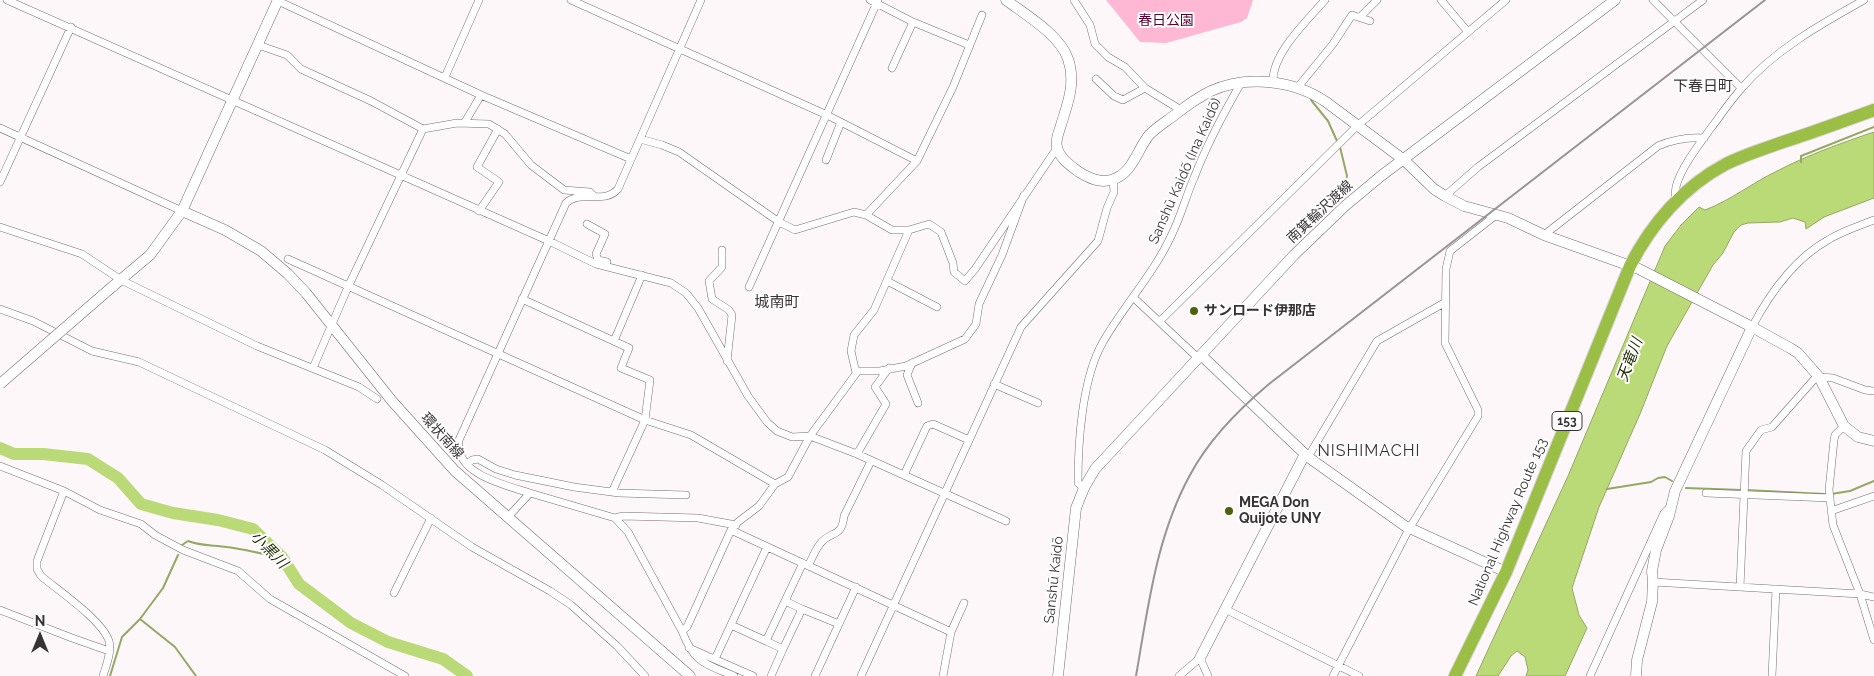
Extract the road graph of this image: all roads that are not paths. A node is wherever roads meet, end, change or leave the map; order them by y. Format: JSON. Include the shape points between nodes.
{"nodes":[{"id":1,"x":7,"y":0,"type":"edge"},
{"id":2,"x":277,"y":0,"type":"edge"},
{"id":3,"x":479,"y":0,"type":"edge"},
{"id":4,"x":571,"y":0,"type":"edge"},
{"id":5,"x":701,"y":0,"type":"edge"},
{"id":6,"x":1006,"y":0,"type":"edge"},
{"id":7,"x":1074,"y":0,"type":"edge"},
{"id":8,"x":1325,"y":0,"type":"edge"},
{"id":9,"x":1377,"y":0,"type":"edge"},
{"id":10,"x":1442,"y":0,"type":"edge"},
{"id":11,"x":1506,"y":0,"type":"edge"},
{"id":12,"x":1615,"y":0,"type":"edge"},
{"id":13,"x":1653,"y":0,"type":"edge"},
{"id":14,"x":1703,"y":0,"type":"edge"},
{"id":15,"x":1864,"y":0,"type":"edge"},
{"id":16,"x":874,"y":1,"type":"edge"},
{"id":17,"x":982,"y":15,"type":"dead end"},
{"id":18,"x":1360,"y":17,"type":"junction"},
{"id":19,"x":1370,"y":21,"type":"dead end"},
{"id":20,"x":1675,"y":21,"type":"junction"},
{"id":21,"x":913,"y":22,"type":"junction"},
{"id":22,"x":71,"y":28,"type":"junction"},
{"id":23,"x":1468,"y":32,"type":"junction"},
{"id":24,"x":969,"y":45,"type":"junction"},
{"id":25,"x":258,"y":46,"type":"junction"},
{"id":26,"x":679,"y":48,"type":"junction"},
{"id":27,"x":892,"y":68,"type":"dead end"},
{"id":28,"x":445,"y":77,"type":"junction"},
{"id":29,"x":1096,"y":79,"type":"dead end"},
{"id":30,"x":1241,"y":83,"type":"junction"},
{"id":31,"x":1273,"y":83,"type":"junction"},
{"id":32,"x":1298,"y":87,"type":"junction"},
{"id":33,"x":1145,"y":88,"type":"junction"},
{"id":34,"x":1741,"y":88,"type":"junction"},
{"id":35,"x":481,"y":95,"type":"junction"},
{"id":36,"x":232,"y":100,"type":"junction"},
{"id":37,"x":1181,"y":110,"type":"junction"},
{"id":38,"x":1874,"y":110,"type":"edge"},
{"id":39,"x":827,"y":115,"type":"junction"},
{"id":40,"x":465,"y":122,"type":"junction"},
{"id":41,"x":841,"y":122,"type":"junction"},
{"id":42,"x":1357,"y":126,"type":"junction"},
{"id":43,"x":0,"y":128,"type":"edge"},
{"id":44,"x":423,"y":129,"type":"junction"},
{"id":45,"x":498,"y":129,"type":"junction"},
{"id":46,"x":21,"y":138,"type":"junction"},
{"id":47,"x":1704,"y":138,"type":"junction"},
{"id":48,"x":640,"y":139,"type":"junction"},
{"id":49,"x":1057,"y":148,"type":"junction"},
{"id":50,"x":631,"y":159,"type":"junction"},
{"id":51,"x":826,"y":160,"type":"dead end"},
{"id":52,"x":1404,"y":160,"type":"junction"},
{"id":53,"x":918,"y":162,"type":"junction"},
{"id":54,"x":401,"y":176,"type":"junction"},
{"id":55,"x":1113,"y":180,"type":"junction"},
{"id":56,"x":0,"y":182,"type":"edge"},
{"id":57,"x":1024,"y":196,"type":"junction"},
{"id":58,"x":1445,"y":196,"type":"junction"},
{"id":59,"x":596,"y":197,"type":"junction"},
{"id":60,"x":1675,"y":202,"type":"junction"},
{"id":61,"x":182,"y":211,"type":"junction"},
{"id":62,"x":479,"y":211,"type":"junction"},
{"id":63,"x":1496,"y":214,"type":"junction"},
{"id":64,"x":866,"y":215,"type":"junction"},
{"id":65,"x":1874,"y":220,"type":"edge"},
{"id":66,"x":779,"y":222,"type":"junction"},
{"id":67,"x":587,"y":224,"type":"dead end"},
{"id":68,"x":0,"y":227,"type":"edge"},
{"id":69,"x":909,"y":230,"type":"junction"},
{"id":70,"x":1544,"y":236,"type":"junction"},
{"id":71,"x":548,"y":241,"type":"junction"},
{"id":72,"x":722,"y":250,"type":"dead end"},
{"id":73,"x":288,"y":259,"type":"dead end"},
{"id":74,"x":1634,"y":268,"type":"junction"},
{"id":75,"x":631,"y":272,"type":"junction"},
{"id":76,"x":642,"y":275,"type":"junction"},
{"id":77,"x":887,"y":280,"type":"junction"},
{"id":78,"x":117,"y":283,"type":"junction"},
{"id":79,"x":348,"y":287,"type":"junction"},
{"id":80,"x":749,"y":287,"type":"dead end"},
{"id":81,"x":1134,"y":298,"type":"junction"},
{"id":82,"x":522,"y":299,"type":"junction"},
{"id":83,"x":1444,"y":303,"type":"junction"},
{"id":84,"x":937,"y":307,"type":"dead end"},
{"id":85,"x":0,"y":309,"type":"edge"},
{"id":86,"x":1160,"y":321,"type":"junction"},
{"id":87,"x":332,"y":325,"type":"junction"},
{"id":88,"x":1750,"y":326,"type":"junction"},
{"id":89,"x":614,"y":341,"type":"junction"},
{"id":90,"x":497,"y":354,"type":"junction"},
{"id":91,"x":1200,"y":356,"type":"junction"},
{"id":92,"x":727,"y":361,"type":"junction"},
{"id":93,"x":912,"y":363,"type":"junction"},
{"id":94,"x":313,"y":368,"type":"junction"},
{"id":95,"x":889,"y":368,"type":"junction"},
{"id":96,"x":856,"y":374,"type":"junction"},
{"id":97,"x":1818,"y":376,"type":"junction"},
{"id":98,"x":0,"y":384,"type":"edge"},
{"id":99,"x":994,"y":384,"type":"junction"},
{"id":100,"x":1874,"y":391,"type":"edge"},
{"id":101,"x":377,"y":399,"type":"dead end"},
{"id":102,"x":918,"y":403,"type":"dead end"},
{"id":103,"x":1038,"y":403,"type":"dead end"},
{"id":104,"x":645,"y":420,"type":"junction"},
{"id":105,"x":1844,"y":426,"type":"junction"},
{"id":106,"x":810,"y":436,"type":"junction"},
{"id":107,"x":969,"y":440,"type":"junction"},
{"id":108,"x":1874,"y":441,"type":"edge"},
{"id":109,"x":857,"y":454,"type":"junction"},
{"id":110,"x":1307,"y":455,"type":"junction"},
{"id":111,"x":871,"y":461,"type":"junction"},
{"id":112,"x":467,"y":464,"type":"junction"},
{"id":113,"x":0,"y":466,"type":"edge"},
{"id":114,"x":904,"y":475,"type":"junction"},
{"id":115,"x":775,"y":484,"type":"junction"},
{"id":116,"x":1084,"y":488,"type":"junction"},
{"id":117,"x":64,"y":491,"type":"junction"},
{"id":118,"x":1745,"y":491,"type":"junction"},
{"id":119,"x":612,"y":492,"type":"junction"},
{"id":120,"x":530,"y":493,"type":"junction"},
{"id":121,"x":1706,"y":493,"type":"dead end"},
{"id":122,"x":944,"y":494,"type":"junction"},
{"id":123,"x":686,"y":495,"type":"dead end"},
{"id":124,"x":1830,"y":496,"type":"junction"},
{"id":125,"x":1874,"y":496,"type":"edge"},
{"id":126,"x":1672,"y":506,"type":"junction"},
{"id":127,"x":1831,"y":511,"type":"junction"},
{"id":128,"x":508,"y":517,"type":"junction"},
{"id":129,"x":430,"y":518,"type":"junction"},
{"id":130,"x":615,"y":518,"type":"junction"},
{"id":131,"x":1006,"y":521,"type":"dead end"},
{"id":132,"x":734,"y":527,"type":"junction"},
{"id":133,"x":1409,"y":529,"type":"junction"},
{"id":134,"x":766,"y":547,"type":"junction"},
{"id":135,"x":805,"y":564,"type":"junction"},
{"id":136,"x":1506,"y":572,"type":"junction"},
{"id":137,"x":1653,"y":582,"type":"junction"},
{"id":138,"x":856,"y":587,"type":"junction"},
{"id":139,"x":1740,"y":587,"type":"junction"},
{"id":140,"x":1776,"y":589,"type":"junction"},
{"id":141,"x":394,"y":593,"type":"dead end"},
{"id":142,"x":1860,"y":594,"type":"junction"},
{"id":143,"x":1874,"y":597,"type":"edge"},
{"id":144,"x":785,"y":601,"type":"junction"},
{"id":145,"x":964,"y":603,"type":"dead end"},
{"id":146,"x":894,"y":605,"type":"junction"},
{"id":147,"x":802,"y":609,"type":"junction"},
{"id":148,"x":1225,"y":609,"type":"junction"},
{"id":149,"x":0,"y":610,"type":"edge"},
{"id":150,"x":839,"y":624,"type":"junction"},
{"id":151,"x":731,"y":625,"type":"junction"},
{"id":152,"x":682,"y":631,"type":"junction"},
{"id":153,"x":951,"y":632,"type":"junction"},
{"id":154,"x":1874,"y":640,"type":"edge"},
{"id":155,"x":766,"y":641,"type":"junction"},
{"id":156,"x":688,"y":648,"type":"junction"},
{"id":157,"x":783,"y":649,"type":"junction"},
{"id":158,"x":109,"y":651,"type":"junction"},
{"id":159,"x":1200,"y":658,"type":"junction"},
{"id":160,"x":715,"y":659,"type":"junction"},
{"id":161,"x":1338,"y":666,"type":"junction"},
{"id":162,"x":103,"y":676,"type":"edge"},
{"id":163,"x":405,"y":676,"type":"edge"},
{"id":164,"x":645,"y":676,"type":"edge"},
{"id":165,"x":690,"y":676,"type":"edge"},
{"id":166,"x":734,"y":676,"type":"edge"},
{"id":167,"x":752,"y":676,"type":"edge"},
{"id":168,"x":771,"y":676,"type":"edge"},
{"id":169,"x":815,"y":676,"type":"edge"},
{"id":170,"x":861,"y":676,"type":"edge"},
{"id":171,"x":942,"y":676,"type":"edge"},
{"id":172,"x":1058,"y":676,"type":"edge"},
{"id":173,"x":1179,"y":676,"type":"edge"},
{"id":174,"x":1208,"y":676,"type":"edge"},
{"id":175,"x":1333,"y":676,"type":"edge"},
{"id":176,"x":1359,"y":676,"type":"edge"},
{"id":177,"x":1455,"y":676,"type":"edge"},
{"id":178,"x":1590,"y":676,"type":"edge"},
{"id":179,"x":1636,"y":676,"type":"edge"},
{"id":180,"x":1772,"y":676,"type":"edge"}],
"edges":[{"from":1,"to":22,"type":"street"},
{"from":2,"to":25,"type":"street"},
{"from":2,"to":28,"type":"street"},
{"from":3,"to":28,"type":"street"},
{"from":4,"to":26,"type":"street"},
{"from":5,"to":26,"type":"street"},
{"from":6,"to":49,"type":"street","via":[[1054,37],[1068,59],[1072,87]]},
{"from":7,"to":33,"type":"street","via":[[1090,25],[1095,44]]},
{"from":8,"to":31,"type":"street","via":[[1279,57]]},
{"from":9,"to":18,"type":"street"},
{"from":10,"to":23,"type":"street"},
{"from":11,"to":23,"type":"street"},
{"from":12,"to":52,"type":"street","name":"南箕輪沢渡線"},
{"from":13,"to":20,"type":"street"},
{"from":14,"to":20,"type":"street"},
{"from":15,"to":34,"type":"street","via":[[1786,49]]},
{"from":16,"to":21,"type":"street"},
{"from":16,"to":39,"type":"street"},
{"from":17,"to":24,"type":"street"},
{"from":18,"to":19,"type":"street"},
{"from":18,"to":32,"type":"street","via":[[1352,15]]},
{"from":20,"to":34,"type":"street"},
{"from":20,"to":58,"type":"street","via":[[1478,167]]},
{"from":21,"to":24,"type":"street"},
{"from":21,"to":27,"type":"street"},
{"from":22,"to":36,"type":"street"},
{"from":22,"to":46,"type":"street"},
{"from":23,"to":42,"type":"street"},
{"from":24,"to":53,"type":"street"},
{"from":25,"to":36,"type":"street"},
{"from":25,"to":44,"type":"street","via":[[287,55],[301,69]]},
{"from":26,"to":39,"type":"street"},
{"from":26,"to":48,"type":"street"},
{"from":28,"to":35,"type":"street"},
{"from":29,"to":33,"type":"street","via":[[1123,100]]},
{"from":30,"to":31,"type":"street"},
{"from":30,"to":37,"type":"street","via":[[1209,92]]},
{"from":30,"to":81,"type":"street","name":"Sanshū Kaidō (Ina Kaidō)","via":[[1218,122],[1172,236]]},
{"from":31,"to":32,"type":"street"},
{"from":32,"to":42,"type":"street","via":[[1316,95]]},
{"from":33,"to":37,"type":"street"},
{"from":34,"to":47,"type":"street"},
{"from":35,"to":40,"type":"street"},
{"from":35,"to":50,"type":"street"},
{"from":36,"to":54,"type":"street"},
{"from":36,"to":61,"type":"street"},
{"from":37,"to":55,"type":"street","via":[[1156,128],[1129,168]]},
{"from":38,"to":60,"type":"highway","name":"National Highway Route 153","number":"153","via":[[1726,164]]},
{"from":39,"to":41,"type":"street"},
{"from":39,"to":66,"type":"street"},
{"from":40,"to":44,"type":"street"},
{"from":40,"to":45,"type":"street","via":[[489,124]]},
{"from":41,"to":51,"type":"street"},
{"from":41,"to":53,"type":"street"},
{"from":42,"to":52,"type":"street"},
{"from":42,"to":86,"type":"street"},
{"from":43,"to":46,"type":"street"},
{"from":44,"to":54,"type":"street"},
{"from":45,"to":59,"type":"street","via":[[531,165],[564,190],[590,192]]},
{"from":45,"to":62,"type":"street","via":[[477,167],[499,182]]},
{"from":46,"to":56,"type":"street"},
{"from":46,"to":61,"type":"street"},
{"from":47,"to":60,"type":"street","via":[[1676,186]]},
{"from":47,"to":70,"type":"street","via":[[1658,146]]},
{"from":48,"to":50,"type":"street"},
{"from":48,"to":66,"type":"street","via":[[679,152]]},
{"from":49,"to":55,"type":"street","via":[[1064,160],[1088,177]]},
{"from":49,"to":57,"type":"street"},
{"from":50,"to":59,"type":"street","via":[[614,194]]},
{"from":52,"to":58,"type":"street"},
{"from":52,"to":91,"type":"street","name":"南箕輪沢渡線","via":[[1363,190],[1294,254]]},
{"from":53,"to":64,"type":"street"},
{"from":54,"to":62,"type":"street"},
{"from":54,"to":79,"type":"street"},
{"from":55,"to":99,"type":"street","via":[[1114,192],[1098,241],[1021,327]]},
{"from":57,"to":69,"type":"street","via":[[965,281],[954,272],[941,232],[929,224]]},
{"from":57,"to":93,"type":"street","via":[[979,304],[976,324],[965,339]]},
{"from":58,"to":63,"type":"street","via":[[1464,206]]},
{"from":59,"to":71,"type":"street","via":[[575,197],[566,203]]},
{"from":60,"to":74,"type":"highway","name":"National Highway Route 153","number":"153","via":[[1642,242]]},
{"from":61,"to":78,"type":"street","via":[[150,255]]},
{"from":61,"to":87,"type":"street","name":"環状南線","via":[[261,251],[288,274]]},
{"from":62,"to":71,"type":"street"},
{"from":63,"to":70,"type":"street"},
{"from":63,"to":83,"type":"street","via":[[1450,251]]},
{"from":64,"to":66,"type":"street","via":[[854,212],[795,230]]},
{"from":64,"to":69,"type":"street","via":[[892,230]]},
{"from":65,"to":88,"type":"street","via":[[1828,239],[1806,254]]},
{"from":66,"to":80,"type":"street"},
{"from":67,"to":75,"type":"street","via":[[605,234],[596,254],[598,260],[630,268]]},
{"from":68,"to":78,"type":"street","via":[[82,254]]},
{"from":69,"to":77,"type":"street"},
{"from":70,"to":74,"type":"street"},
{"from":71,"to":75,"type":"street","via":[[596,264]]},
{"from":71,"to":82,"type":"street"},
{"from":72,"to":92,"type":"street","via":[[722,267],[709,280],[712,299],[732,315]]},
{"from":73,"to":79,"type":"street"},
{"from":74,"to":88,"type":"street"},
{"from":74,"to":136,"type":"highway","name":"National Highway Route 153","number":"153"},
{"from":75,"to":76,"type":"street"},
{"from":76,"to":89,"type":"street"},
{"from":76,"to":92,"type":"street","via":[[671,283],[686,294],[698,308]]},
{"from":77,"to":84,"type":"street"},
{"from":77,"to":96,"type":"street","via":[[874,310],[854,335],[851,351]]},
{"from":78,"to":94,"type":"street"},
{"from":78,"to":98,"type":"street","bridge":true},
{"from":79,"to":87,"type":"street"},
{"from":79,"to":90,"type":"street"},
{"from":81,"to":86,"type":"street"},
{"from":81,"to":116,"type":"street","name":"Sanshū Kaidō (Ina Kaidō)","via":[[1116,321],[1094,360],[1078,457],[1078,483]]},
{"from":82,"to":89,"type":"street"},
{"from":82,"to":90,"type":"street"},
{"from":83,"to":110,"type":"street","via":[[1377,341]]},
{"from":83,"to":133,"type":"street","via":[[1445,343],[1478,416]]},
{"from":85,"to":129,"type":"street","via":[[33,321],[92,351],[139,362],[325,450]]},
{"from":86,"to":91,"type":"street"},
{"from":87,"to":94,"type":"street"},
{"from":87,"to":128,"type":"street","name":"環状南線","via":[[423,437],[455,471]]},
{"from":88,"to":97,"type":"street","via":[[1798,353]]},
{"from":88,"to":126,"type":"street","via":[[1675,491]]},
{"from":89,"to":104,"type":"street","via":[[629,348],[621,368],[650,380]]},
{"from":90,"to":104,"type":"street"},
{"from":90,"to":112,"type":"street","via":[[459,440],[458,449]]},
{"from":91,"to":110,"type":"street"},
{"from":91,"to":116,"type":"street","name":"南箕輪沢渡線","via":[[1095,469]]},
{"from":92,"to":106,"type":"street","via":[[768,422],[792,437]]},
{"from":93,"to":95,"type":"street"},
{"from":93,"to":102,"type":"street","via":[[907,375]]},
{"from":94,"to":101,"type":"street","via":[[359,387]]},
{"from":95,"to":96,"type":"street","via":[[858,371]]},
{"from":95,"to":109,"type":"street","via":[[876,387],[886,404]]},
{"from":96,"to":106,"type":"street"},
{"from":97,"to":100,"type":"street"},
{"from":97,"to":105,"type":"street"},
{"from":97,"to":118,"type":"street","via":[[1772,427],[1761,430],[1746,451]]},
{"from":99,"to":103,"type":"street"},
{"from":99,"to":107,"type":"street"},
{"from":104,"to":115,"type":"street","via":[[691,434]]},
{"from":104,"to":119,"type":"street"},
{"from":105,"to":108,"type":"street","via":[[1858,437]]},
{"from":105,"to":124,"type":"street","via":[[1834,440]]},
{"from":106,"to":109,"type":"street"},
{"from":106,"to":115,"type":"street","via":[[788,477]]},
{"from":107,"to":114,"type":"street","via":[[933,424],[927,426]]},
{"from":107,"to":122,"type":"street"},
{"from":109,"to":111,"type":"street"},
{"from":110,"to":133,"type":"street"},
{"from":110,"to":148,"type":"street"},
{"from":111,"to":114,"type":"street"},
{"from":111,"to":135,"type":"street","via":[[844,516],[840,532],[825,539]]},
{"from":112,"to":119,"type":"street","via":[[478,459],[516,475]]},
{"from":112,"to":120,"type":"street","via":[[487,478]]},
{"from":113,"to":117,"type":"street"},
{"from":114,"to":122,"type":"street"},
{"from":115,"to":132,"type":"street","via":[[759,506]]},
{"from":116,"to":172,"type":"street","name":"Sanshū Kaidō","via":[[1074,521]]},
{"from":117,"to":158,"type":"street","via":[[37,561],[37,569],[41,576],[101,627],[109,642]]},
{"from":117,"to":163,"type":"street","via":[[100,510],[141,524],[183,550],[238,571],[270,599]]},
{"from":118,"to":121,"type":"street"},
{"from":118,"to":124,"type":"street"},
{"from":118,"to":139,"type":"street"},
{"from":119,"to":123,"type":"street"},
{"from":120,"to":128,"type":"street"},
{"from":120,"to":130,"type":"street"},
{"from":122,"to":131,"type":"street"},
{"from":122,"to":146,"type":"street"},
{"from":124,"to":127,"type":"street"},
{"from":125,"to":127,"type":"street"},
{"from":126,"to":137,"type":"street","via":[[1656,550]]},
{"from":126,"to":178,"type":"street","via":[[1664,513]]},
{"from":127,"to":142,"type":"street","via":[[1837,538]]},
{"from":128,"to":165,"type":"street","name":"環状南線"},
{"from":129,"to":141,"type":"street"},
{"from":129,"to":164,"type":"street","via":[[472,547],[571,605]]},
{"from":130,"to":132,"type":"street","via":[[698,518]]},
{"from":130,"to":152,"type":"street","via":[[628,532]]},
{"from":132,"to":134,"type":"street"},
{"from":132,"to":152,"type":"street","via":[[687,627]]},
{"from":133,"to":136,"type":"street"},
{"from":133,"to":161,"type":"street"},
{"from":134,"to":135,"type":"street"},
{"from":134,"to":151,"type":"street"},
{"from":135,"to":138,"type":"street"},
{"from":135,"to":144,"type":"street"},
{"from":136,"to":177,"type":"highway","name":"National Highway Route 153","number":"153"},
{"from":137,"to":139,"type":"street"},
{"from":137,"to":179,"type":"street","via":[[1652,602]]},
{"from":138,"to":146,"type":"street"},
{"from":138,"to":150,"type":"street"},
{"from":139,"to":140,"type":"street"},
{"from":140,"to":142,"type":"street"},
{"from":140,"to":180,"type":"street"},
{"from":142,"to":143,"type":"street"},
{"from":142,"to":154,"type":"street"},
{"from":144,"to":147,"type":"street"},
{"from":144,"to":155,"type":"street"},
{"from":145,"to":153,"type":"street"},
{"from":146,"to":153,"type":"street"},
{"from":146,"to":170,"type":"street"},
{"from":147,"to":150,"type":"street"},
{"from":147,"to":157,"type":"street"},
{"from":148,"to":159,"type":"street"},
{"from":148,"to":161,"type":"street"},
{"from":149,"to":158,"type":"street"},
{"from":150,"to":169,"type":"street"},
{"from":151,"to":155,"type":"street"},
{"from":151,"to":160,"type":"street"},
{"from":152,"to":156,"type":"street"},
{"from":153,"to":171,"type":"street"},
{"from":155,"to":157,"type":"street"},
{"from":156,"to":160,"type":"street"},
{"from":156,"to":166,"type":"street","via":[[704,664]]},
{"from":157,"to":168,"type":"street"},
{"from":158,"to":162,"type":"street"},
{"from":159,"to":173,"type":"street"},
{"from":159,"to":174,"type":"street"},
{"from":160,"to":167,"type":"street"},
{"from":161,"to":175,"type":"street"},
{"from":161,"to":176,"type":"street"}]}
